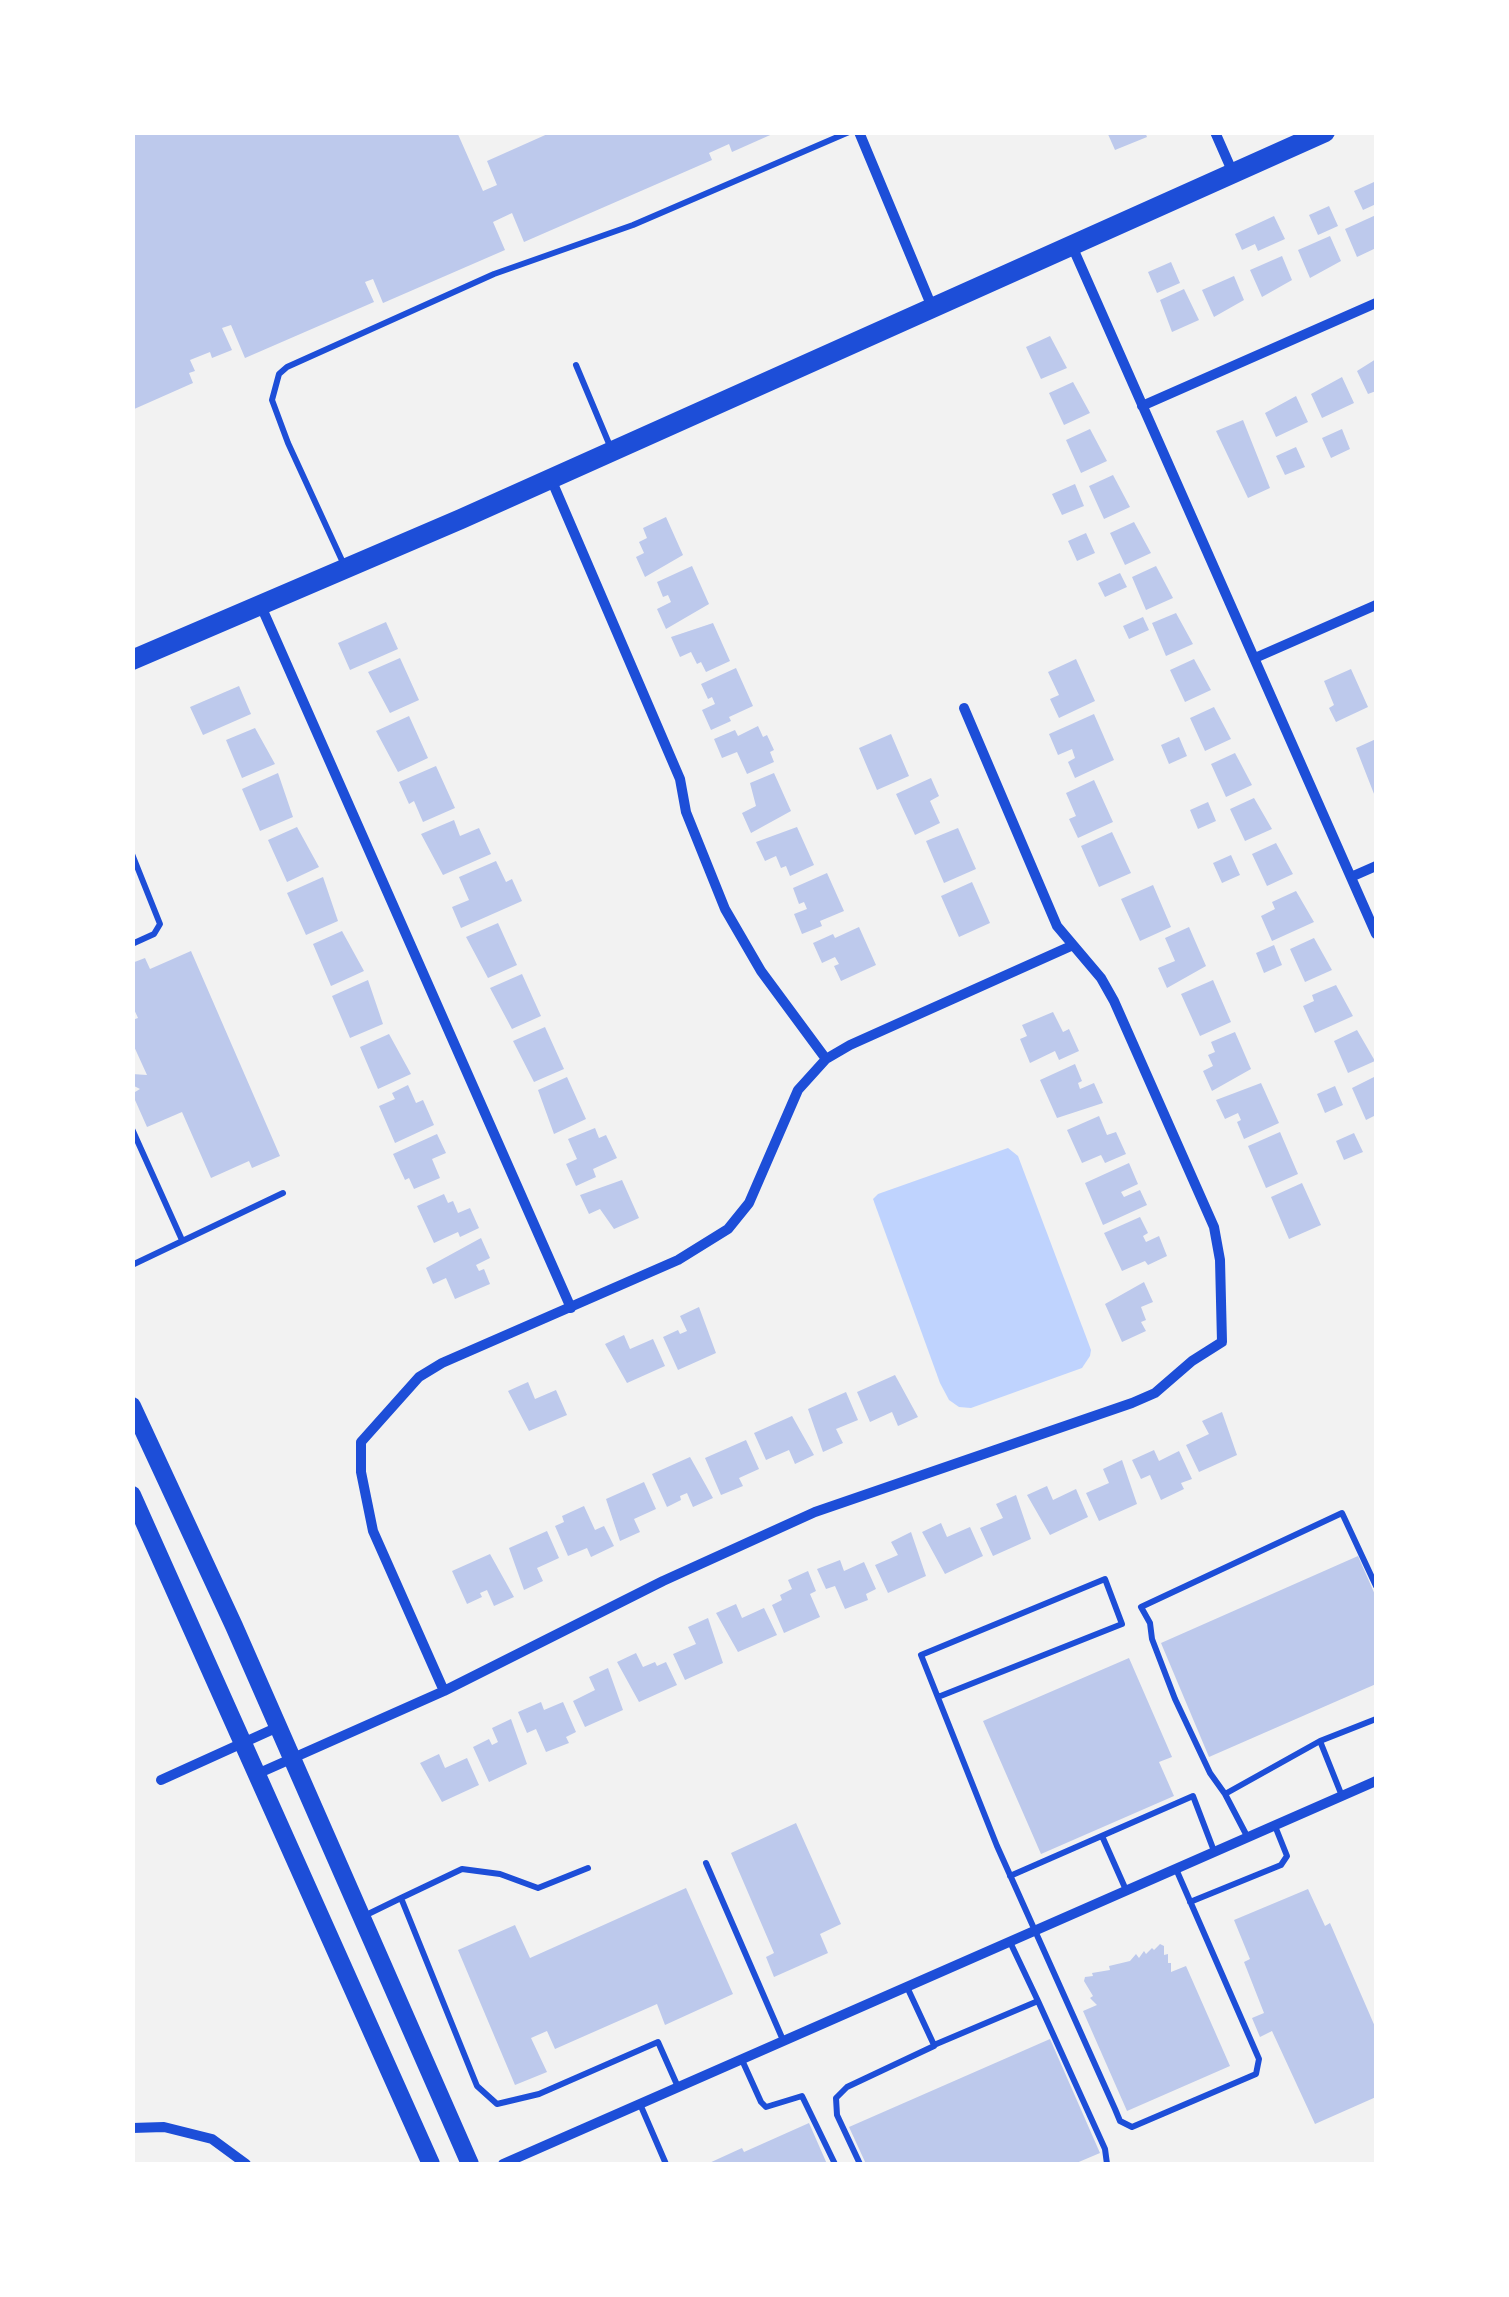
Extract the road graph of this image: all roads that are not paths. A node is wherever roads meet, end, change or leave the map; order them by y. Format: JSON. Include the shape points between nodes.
{"nodes":[{"id":1,"x":849,"y":132,"type":"edge"},
{"id":2,"x":859,"y":132,"type":"edge"},
{"id":3,"x":1215,"y":132,"type":"edge"},
{"id":4,"x":1325,"y":132,"type":"edge"},
{"id":5,"x":1233,"y":173,"type":"junction"},
{"id":6,"x":1072,"y":246,"type":"junction"},
{"id":7,"x":1376,"y":302,"type":"edge"},
{"id":8,"x":933,"y":308,"type":"junction"},
{"id":9,"x":576,"y":365,"type":"dead end"},
{"id":10,"x":1142,"y":406,"type":"junction"},
{"id":11,"x":613,"y":451,"type":"junction"},
{"id":12,"x":551,"y":479,"type":"junction"},
{"id":13,"x":345,"y":569,"type":"junction"},
{"id":14,"x":260,"y":605,"type":"junction"},
{"id":15,"x":1376,"y":605,"type":"edge"},
{"id":16,"x":1255,"y":658,"type":"junction"},
{"id":17,"x":132,"y":660,"type":"edge"},
{"id":18,"x":964,"y":708,"type":"dead end"},
{"id":19,"x":132,"y":854,"type":"edge"},
{"id":20,"x":1376,"y":866,"type":"edge"},
{"id":21,"x":1352,"y":876,"type":"junction"},
{"id":22,"x":1376,"y":934,"type":"edge"},
{"id":23,"x":132,"y":944,"type":"edge"},
{"id":24,"x":1071,"y":946,"type":"junction"},
{"id":25,"x":826,"y":1059,"type":"junction"},
{"id":26,"x":132,"y":1129,"type":"edge"},
{"id":27,"x":283,"y":1194,"type":"dead end"},
{"id":28,"x":182,"y":1240,"type":"junction"},
{"id":29,"x":132,"y":1254,"type":"edge"},
{"id":30,"x":134,"y":1264,"type":"edge"},
{"id":31,"x":571,"y":1308,"type":"junction"},
{"id":32,"x":132,"y":1406,"type":"edge"},
{"id":33,"x":132,"y":1495,"type":"edge"},
{"id":34,"x":1376,"y":1586,"type":"edge"},
{"id":35,"x":444,"y":1691,"type":"junction"},
{"id":36,"x":938,"y":1697,"type":"junction"},
{"id":37,"x":1376,"y":1719,"type":"edge"},
{"id":38,"x":278,"y":1727,"type":"junction"},
{"id":39,"x":1320,"y":1742,"type":"junction"},
{"id":40,"x":243,"y":1743,"type":"junction"},
{"id":41,"x":291,"y":1757,"type":"junction"},
{"id":42,"x":257,"y":1774,"type":"junction"},
{"id":43,"x":161,"y":1780,"type":"dead end"},
{"id":44,"x":1376,"y":1781,"type":"edge"},
{"id":45,"x":1226,"y":1794,"type":"junction"},
{"id":46,"x":1342,"y":1796,"type":"junction"},
{"id":47,"x":1275,"y":1826,"type":"junction"},
{"id":48,"x":1102,"y":1836,"type":"junction"},
{"id":49,"x":1248,"y":1838,"type":"junction"},
{"id":50,"x":1214,"y":1852,"type":"junction"},
{"id":51,"x":706,"y":1863,"type":"dead end"},
{"id":52,"x":588,"y":1868,"type":"dead end"},
{"id":53,"x":1176,"y":1869,"type":"junction"},
{"id":54,"x":1010,"y":1876,"type":"junction"},
{"id":55,"x":1126,"y":1891,"type":"junction"},
{"id":56,"x":401,"y":1898,"type":"junction"},
{"id":57,"x":1190,"y":1902,"type":"junction"},
{"id":58,"x":361,"y":1917,"type":"junction"},
{"id":59,"x":1035,"y":1931,"type":"junction"},
{"id":60,"x":1010,"y":1942,"type":"junction"},
{"id":61,"x":907,"y":1987,"type":"junction"},
{"id":62,"x":1038,"y":2000,"type":"junction"},
{"id":63,"x":784,"y":2041,"type":"junction"},
{"id":64,"x":934,"y":2046,"type":"junction"},
{"id":65,"x":742,"y":2059,"type":"junction"},
{"id":66,"x":678,"y":2087,"type":"junction"},
{"id":67,"x":640,"y":2104,"type":"junction"},
{"id":68,"x":132,"y":2128,"type":"edge"},
{"id":69,"x":529,"y":2152,"type":"junction"},
{"id":70,"x":246,"y":2164,"type":"edge"},
{"id":71,"x":432,"y":2164,"type":"edge"},
{"id":72,"x":470,"y":2164,"type":"edge"},
{"id":73,"x":503,"y":2164,"type":"edge"},
{"id":74,"x":532,"y":2164,"type":"edge"},
{"id":75,"x":666,"y":2164,"type":"edge"},
{"id":76,"x":835,"y":2164,"type":"edge"},
{"id":77,"x":860,"y":2164,"type":"edge"},
{"id":78,"x":1107,"y":2164,"type":"edge"}],
"edges":[{"from":1,"to":13,"type":"lane","via":[[633,226],[494,274],[287,367],[272,400]]},
{"from":2,"to":8,"type":"street"},
{"from":3,"to":5,"type":"street"},
{"from":4,"to":5,"type":"main road"},
{"from":5,"to":6,"type":"main road"},
{"from":6,"to":8,"type":"main road"},
{"from":6,"to":10,"type":"street"},
{"from":7,"to":10,"type":"street"},
{"from":8,"to":11,"type":"main road"},
{"from":9,"to":11,"type":"lane"},
{"from":10,"to":16,"type":"street"},
{"from":11,"to":12,"type":"main road"},
{"from":12,"to":13,"type":"main road"},
{"from":12,"to":25,"type":"street","via":[[680,780],[725,909]]},
{"from":13,"to":14,"type":"main road"},
{"from":14,"to":17,"type":"main road"},
{"from":14,"to":31,"type":"street"},
{"from":15,"to":16,"type":"street"},
{"from":16,"to":21,"type":"street"},
{"from":18,"to":24,"type":"street"},
{"from":19,"to":23,"type":"lane","via":[[160,924]]},
{"from":20,"to":21,"type":"street"},
{"from":21,"to":22,"type":"street"},
{"from":24,"to":25,"type":"street"},
{"from":24,"to":35,"type":"street","via":[[1114,1002],[1214,1227],[1222,1342],[1155,1393],[814,1512]]},
{"from":25,"to":31,"type":"street","via":[[798,1090],[749,1202],[728,1229],[678,1260]]},
{"from":26,"to":28,"type":"lane"},
{"from":27,"to":28,"type":"lane"},
{"from":28,"to":30,"type":"lane"},
{"from":29,"to":30,"type":"lane"},
{"from":31,"to":35,"type":"street","via":[[419,1377],[361,1442],[373,1531]]},
{"from":32,"to":38,"type":"main road"},
{"from":33,"to":40,"type":"main road"},
{"from":34,"to":45,"type":"lane","via":[[1342,1513],[1141,1607],[1174,1699]]},
{"from":35,"to":41,"type":"street"},
{"from":36,"to":36,"type":"lane","via":[[1122,1624],[1105,1579],[921,1655]]},
{"from":36,"to":54,"type":"lane"},
{"from":37,"to":39,"type":"lane"},
{"from":38,"to":40,"type":"street"},
{"from":38,"to":41,"type":"main road"},
{"from":39,"to":45,"type":"lane"},
{"from":39,"to":46,"type":"lane"},
{"from":40,"to":42,"type":"main road"},
{"from":40,"to":43,"type":"street"},
{"from":41,"to":42,"type":"street"},
{"from":41,"to":58,"type":"main road"},
{"from":42,"to":71,"type":"main road"},
{"from":44,"to":46,"type":"street"},
{"from":45,"to":49,"type":"lane"},
{"from":46,"to":47,"type":"street"},
{"from":47,"to":49,"type":"street"},
{"from":47,"to":57,"type":"lane","via":[[1287,1856],[1281,1865]]},
{"from":48,"to":50,"type":"lane","via":[[1192,1796]]},
{"from":48,"to":54,"type":"lane"},
{"from":48,"to":55,"type":"lane"},
{"from":49,"to":50,"type":"street"},
{"from":50,"to":53,"type":"street"},
{"from":51,"to":63,"type":"lane"},
{"from":52,"to":56,"type":"lane","via":[[538,1888],[462,1869]]},
{"from":53,"to":55,"type":"street"},
{"from":53,"to":57,"type":"lane"},
{"from":54,"to":59,"type":"lane"},
{"from":55,"to":59,"type":"street"},
{"from":56,"to":58,"type":"lane"},
{"from":56,"to":66,"type":"lane","via":[[477,2086],[498,2104],[539,2094],[658,2042]]},
{"from":57,"to":59,"type":"lane","via":[[1259,2059],[1256,2074],[1132,2127],[1120,2121]]},
{"from":58,"to":72,"type":"main road"},
{"from":59,"to":60,"type":"street"},
{"from":60,"to":61,"type":"street"},
{"from":60,"to":62,"type":"lane"},
{"from":61,"to":63,"type":"street"},
{"from":61,"to":64,"type":"lane"},
{"from":62,"to":64,"type":"lane"},
{"from":62,"to":78,"type":"lane"},
{"from":63,"to":65,"type":"street"},
{"from":64,"to":77,"type":"lane","via":[[846,2087],[836,2098]]},
{"from":65,"to":66,"type":"street"},
{"from":65,"to":76,"type":"lane","via":[[766,2106],[802,2096]]},
{"from":66,"to":67,"type":"street"},
{"from":67,"to":69,"type":"street"},
{"from":67,"to":75,"type":"lane"},
{"from":68,"to":70,"type":"street","via":[[212,2139]]},
{"from":69,"to":73,"type":"street"},
{"from":69,"to":74,"type":"lane"}]}
